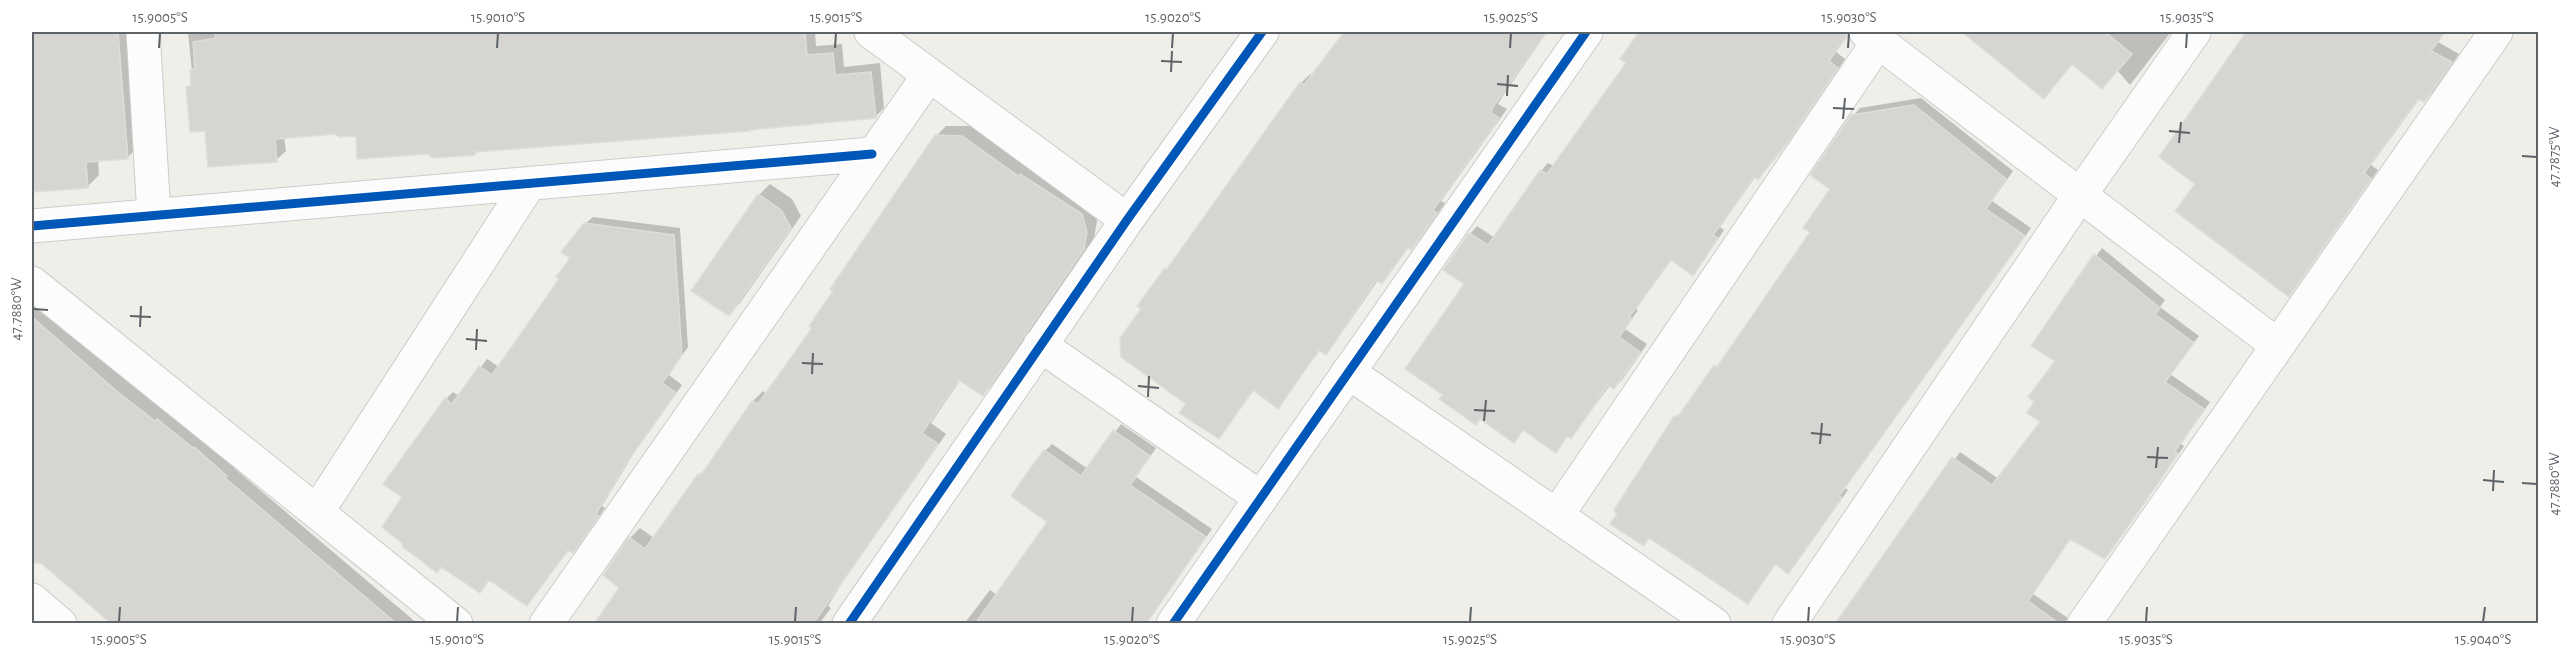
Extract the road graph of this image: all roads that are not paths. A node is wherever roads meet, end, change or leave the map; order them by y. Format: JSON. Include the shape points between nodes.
{"nodes":[{"id":1,"x":143,"y":32,"type":"edge"},
{"id":2,"x":871,"y":32,"type":"edge"},
{"id":3,"x":1262,"y":32,"type":"edge"},
{"id":4,"x":1586,"y":32,"type":"edge"},
{"id":5,"x":2194,"y":32,"type":"edge"},
{"id":6,"x":2496,"y":32,"type":"edge"},
{"id":7,"x":1872,"y":37,"type":"edge"},
{"id":8,"x":929,"y":75,"type":"junction"},
{"id":9,"x":872,"y":154,"type":"junction"},
{"id":10,"x":529,"y":184,"type":"junction"},
{"id":11,"x":2080,"y":195,"type":"junction"},
{"id":12,"x":154,"y":215,"type":"junction"},
{"id":13,"x":1127,"y":220,"type":"junction"},
{"id":14,"x":32,"y":226,"type":"edge"},
{"id":15,"x":32,"y":283,"type":"edge"},
{"id":16,"x":1040,"y":345,"type":"junction"},
{"id":17,"x":2277,"y":345,"type":"junction"},
{"id":18,"x":1348,"y":372,"type":"junction"},
{"id":19,"x":1261,"y":498,"type":"junction"},
{"id":20,"x":317,"y":512,"type":"junction"},
{"id":21,"x":1557,"y":515,"type":"junction"},
{"id":22,"x":32,"y":600,"type":"edge"},
{"id":23,"x":60,"y":624,"type":"edge"},
{"id":24,"x":456,"y":624,"type":"edge"},
{"id":25,"x":546,"y":624,"type":"edge"},
{"id":26,"x":849,"y":624,"type":"edge"},
{"id":27,"x":1173,"y":624,"type":"edge"},
{"id":28,"x":1714,"y":624,"type":"edge"},
{"id":29,"x":1789,"y":624,"type":"edge"},
{"id":30,"x":2084,"y":624,"type":"edge"}],
"edges":[{"from":1,"to":12,"type":"street"},
{"from":2,"to":8,"type":"street"},
{"from":3,"to":13,"type":"street"},
{"from":4,"to":18,"type":"street"},
{"from":5,"to":11,"type":"street"},
{"from":6,"to":17,"type":"street"},
{"from":7,"to":11,"type":"street"},
{"from":7,"to":21,"type":"street"},
{"from":8,"to":9,"type":"street"},
{"from":8,"to":13,"type":"street"},
{"from":9,"to":10,"type":"street"},
{"from":9,"to":25,"type":"street"},
{"from":10,"to":12,"type":"street"},
{"from":10,"to":20,"type":"street"},
{"from":11,"to":17,"type":"street"},
{"from":11,"to":29,"type":"street"},
{"from":12,"to":14,"type":"street"},
{"from":13,"to":16,"type":"street"},
{"from":15,"to":20,"type":"street"},
{"from":16,"to":19,"type":"street"},
{"from":16,"to":26,"type":"street"},
{"from":17,"to":30,"type":"street"},
{"from":18,"to":19,"type":"street"},
{"from":18,"to":21,"type":"street"},
{"from":19,"to":27,"type":"street"},
{"from":20,"to":24,"type":"street"},
{"from":21,"to":28,"type":"street"},
{"from":22,"to":23,"type":"street"}]}
